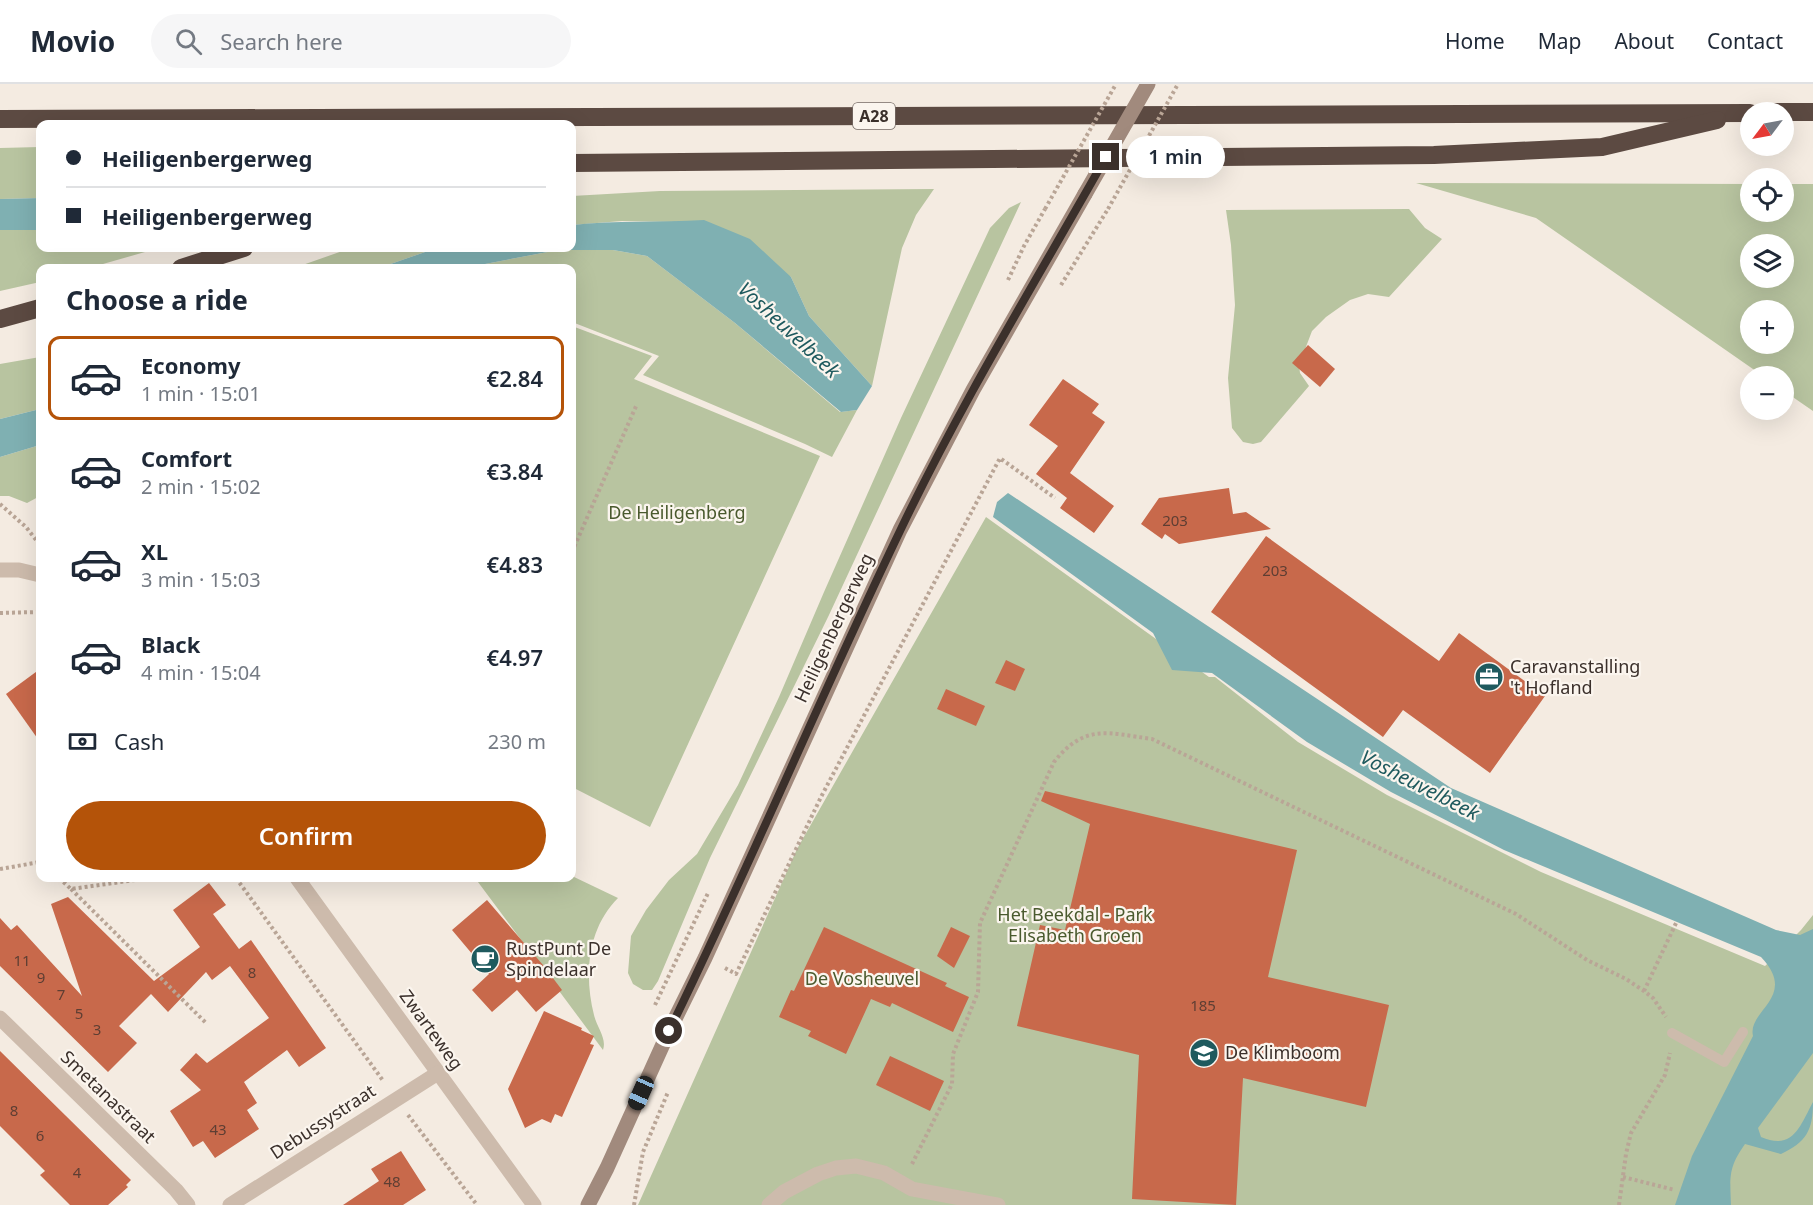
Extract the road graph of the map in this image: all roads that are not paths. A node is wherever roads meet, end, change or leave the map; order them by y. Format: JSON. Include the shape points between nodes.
{"nodes":[{"id":1,"x":1148,"y":84,"type":"edge"},
{"id":2,"x":1740,"y":112,"type":"edge"},
{"id":3,"x":1794,"y":112,"type":"edge"},
{"id":4,"x":1813,"y":112,"type":"edge"},
{"id":5,"x":1740,"y":115,"type":"edge"},
{"id":6,"x":0,"y":119,"type":"edge"},
{"id":7,"x":576,"y":163,"type":"edge"},
{"id":8,"x":231,"y":252,"type":"edge"},
{"id":9,"x":194,"y":264,"type":"edge"},
{"id":10,"x":36,"y":309,"type":"edge"},
{"id":11,"x":0,"y":318,"type":"edge"},
{"id":12,"x":0,"y":570,"type":"edge"},
{"id":13,"x":36,"y":574,"type":"edge"},
{"id":14,"x":300,"y":882,"type":"edge"},
{"id":15,"x":0,"y":1018,"type":"edge"},
{"id":16,"x":1743,"y":1032,"type":"dead end"},
{"id":17,"x":1672,"y":1033,"type":"road end"},
{"id":18,"x":438,"y":1073,"type":"junction"},
{"id":19,"x":908,"y":1186,"type":"junction"},
{"id":20,"x":188,"y":1205,"type":"edge"},
{"id":21,"x":230,"y":1205,"type":"edge"},
{"id":22,"x":534,"y":1205,"type":"edge"},
{"id":23,"x":588,"y":1205,"type":"edge"},
{"id":24,"x":769,"y":1205,"type":"edge"},
{"id":25,"x":917,"y":1205,"type":"edge"},
{"id":26,"x":998,"y":1205,"type":"edge"}],
"edges":[{"from":1,"to":23,"type":"main road","name":"Heiligenbergerweg","bridge":true,"via":[[973,390],[900,530]]},
{"from":2,"to":6,"type":"highway","number":"A28"},
{"from":3,"to":4,"type":"highway","number":"A28"},
{"from":5,"to":7,"type":"highway","number":"A28","via":[[1602,147],[1434,155]]},
{"from":8,"to":9,"type":"highway"},
{"from":10,"to":11,"type":"highway"},
{"from":12,"to":13,"type":"street"},
{"from":14,"to":18,"type":"street","name":"Zwarteweg"},
{"from":15,"to":20,"type":"street","name":"Smetanastraat"},
{"from":16,"to":17,"type":"lane","via":[[1724,1062]]},
{"from":18,"to":21,"type":"street","name":"Debussystraat"},
{"from":18,"to":22,"type":"street","name":"Zwarteweg"},
{"from":19,"to":24,"type":"street","via":[[870,1169],[836,1168],[800,1182]]},
{"from":19,"to":25,"type":"street"},
{"from":19,"to":26,"type":"street"}]}
